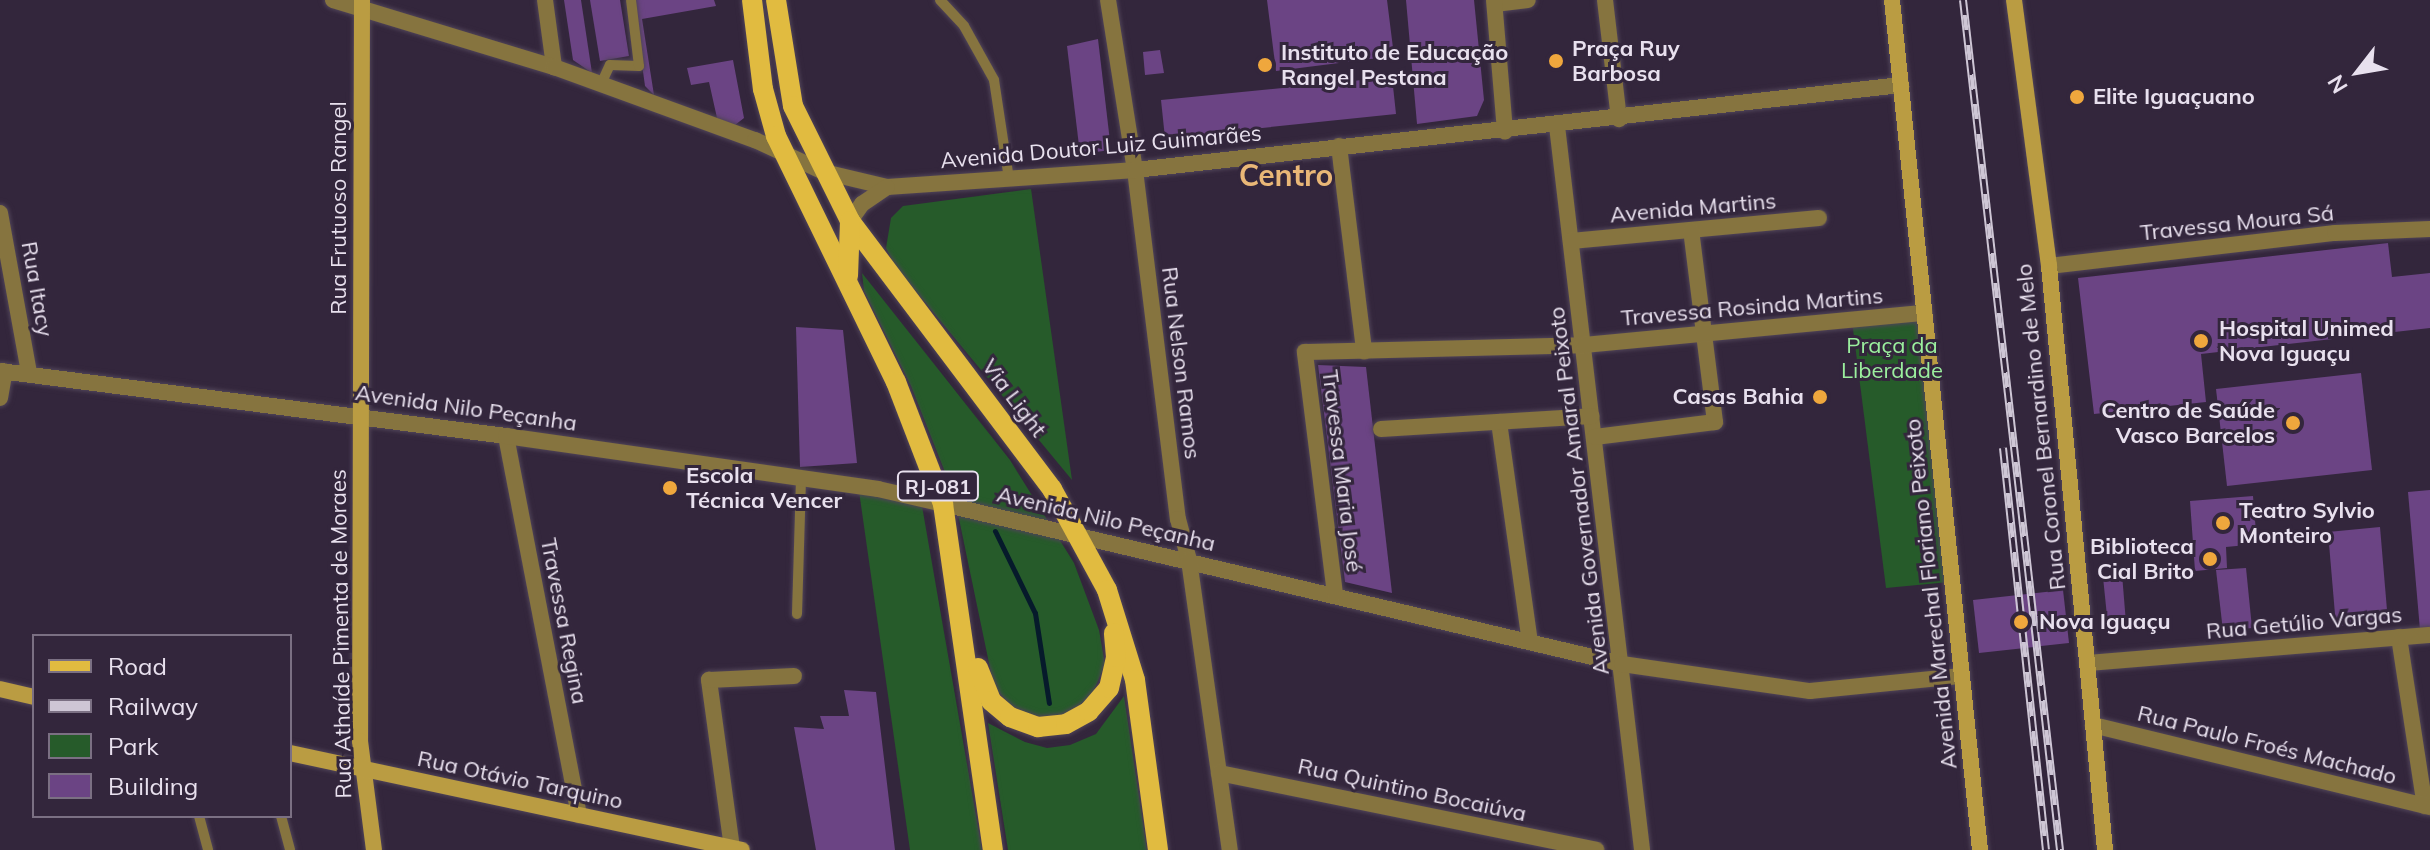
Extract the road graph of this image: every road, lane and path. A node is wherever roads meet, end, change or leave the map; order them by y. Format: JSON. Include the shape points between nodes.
{"nodes":[{"id":1,"x":333,"y":0,"type":"edge"},
{"id":2,"x":545,"y":0,"type":"edge"},
{"id":3,"x":631,"y":0,"type":"edge"},
{"id":4,"x":752,"y":0,"type":"edge"},
{"id":5,"x":776,"y":0,"type":"edge"},
{"id":6,"x":940,"y":0,"type":"edge"},
{"id":7,"x":1108,"y":0,"type":"edge"},
{"id":8,"x":1528,"y":0,"type":"edge"},
{"id":9,"x":1605,"y":0,"type":"edge"},
{"id":10,"x":1892,"y":0,"type":"edge"},
{"id":11,"x":2014,"y":0,"type":"edge"},
{"id":12,"x":1494,"y":2,"type":"edge"},
{"id":13,"x":361,"y":3,"type":"edge"},
{"id":14,"x":554,"y":67,"type":"junction"},
{"id":15,"x":601,"y":84,"type":"junction"},
{"id":16,"x":1901,"y":85,"type":"junction"},
{"id":17,"x":1619,"y":119,"type":"junction"},
{"id":18,"x":1557,"y":126,"type":"junction"},
{"id":19,"x":1505,"y":132,"type":"junction"},
{"id":20,"x":1339,"y":146,"type":"junction"},
{"id":21,"x":783,"y":152,"type":"junction"},
{"id":22,"x":1135,"y":170,"type":"junction"},
{"id":23,"x":824,"y":172,"type":"junction"},
{"id":24,"x":1009,"y":179,"type":"junction"},
{"id":25,"x":887,"y":187,"type":"junction"},
{"id":26,"x":0,"y":213,"type":"edge"},
{"id":27,"x":1819,"y":218,"type":"dead end"},
{"id":28,"x":850,"y":221,"type":"junction"},
{"id":29,"x":2430,"y":229,"type":"edge"},
{"id":30,"x":1691,"y":230,"type":"junction"},
{"id":31,"x":1571,"y":241,"type":"junction"},
{"id":32,"x":2049,"y":266,"type":"junction"},
{"id":33,"x":852,"y":296,"type":"junction"},
{"id":34,"x":1925,"y":313,"type":"junction"},
{"id":35,"x":1704,"y":334,"type":"junction"},
{"id":36,"x":1584,"y":345,"type":"junction"},
{"id":37,"x":1364,"y":351,"type":"junction"},
{"id":38,"x":1305,"y":352,"type":"joint"},
{"id":39,"x":2,"y":371,"type":"edge"},
{"id":40,"x":29,"y":373,"type":"junction"},
{"id":41,"x":0,"y":398,"type":"edge"},
{"id":42,"x":361,"y":416,"type":"junction"},
{"id":43,"x":1592,"y":416,"type":"junction"},
{"id":44,"x":1499,"y":422,"type":"junction"},
{"id":45,"x":1381,"y":429,"type":"dead end"},
{"id":46,"x":506,"y":436,"type":"junction"},
{"id":47,"x":1595,"y":437,"type":"junction"},
{"id":48,"x":801,"y":478,"type":"junction"},
{"id":49,"x":943,"y":504,"type":"junction"},
{"id":50,"x":1080,"y":539,"type":"junction"},
{"id":51,"x":1189,"y":560,"type":"junction"},
{"id":52,"x":1107,"y":590,"type":"junction"},
{"id":53,"x":1335,"y":594,"type":"junction"},
{"id":54,"x":797,"y":614,"type":"dead end"},
{"id":55,"x":964,"y":627,"type":"junction"},
{"id":56,"x":2430,"y":635,"type":"edge"},
{"id":57,"x":2399,"y":637,"type":"junction"},
{"id":58,"x":1530,"y":642,"type":"junction"},
{"id":59,"x":2087,"y":663,"type":"junction"},
{"id":60,"x":1622,"y":664,"type":"junction"},
{"id":61,"x":794,"y":676,"type":"dead end"},
{"id":62,"x":1959,"y":676,"type":"junction"},
{"id":63,"x":0,"y":689,"type":"edge"},
{"id":64,"x":32,"y":697,"type":"edge"},
{"id":65,"x":2093,"y":725,"type":"junction"},
{"id":66,"x":292,"y":753,"type":"edge"},
{"id":67,"x":361,"y":767,"type":"junction"},
{"id":68,"x":1219,"y":773,"type":"junction"},
{"id":69,"x":2428,"y":806,"type":"edge"},
{"id":70,"x":579,"y":815,"type":"junction"},
{"id":71,"x":200,"y":818,"type":"edge"},
{"id":72,"x":282,"y":818,"type":"edge"},
{"id":73,"x":737,"y":849,"type":"edge"},
{"id":74,"x":208,"y":850,"type":"edge"},
{"id":75,"x":290,"y":850,"type":"edge"},
{"id":76,"x":374,"y":850,"type":"edge"},
{"id":77,"x":993,"y":850,"type":"edge"},
{"id":78,"x":1158,"y":850,"type":"edge"},
{"id":79,"x":1230,"y":850,"type":"edge"},
{"id":80,"x":1596,"y":850,"type":"edge"},
{"id":81,"x":1642,"y":850,"type":"edge"},
{"id":82,"x":1980,"y":850,"type":"edge"},
{"id":83,"x":2105,"y":850,"type":"edge"}],
"edges":[{"from":1,"to":13,"type":"street","name":"Avenida Doutor Luiz Guimarães"},
{"from":2,"to":14,"type":"street"},
{"from":3,"to":15,"type":"lane","via":[[639,66],[610,65]]},
{"from":4,"to":21,"type":"main road","number":"RJ-081","via":[[763,89]]},
{"from":5,"to":23,"type":"main road","name":"Via Light","via":[[793,106]]},
{"from":6,"to":24,"type":"lane","via":[[964,26],[994,80]]},
{"from":7,"to":22,"type":"street","name":"Rua Nelson Ramos"},
{"from":8,"to":12,"type":"street"},
{"from":9,"to":17,"type":"street"},
{"from":10,"to":16,"type":"main road","name":"Avenida Marechal Floriano Peixoto"},
{"from":11,"to":32,"type":"main road","name":"Rua Coronel Bernardino de Melo"},
{"from":12,"to":19,"type":"street"},
{"from":13,"to":14,"type":"street","name":"Avenida Doutor Luiz Guimarães"},
{"from":13,"to":42,"type":"main road","name":"Rua Frutuoso Rangel"},
{"from":14,"to":15,"type":"street","name":"Avenida Doutor Luiz Guimarães"},
{"from":15,"to":21,"type":"street","name":"Avenida Doutor Luiz Guimarães"},
{"from":16,"to":17,"type":"street","name":"Avenida Doutor Luiz Guimarães"},
{"from":16,"to":34,"type":"main road","name":"Avenida Marechal Floriano Peixoto"},
{"from":17,"to":18,"type":"street","name":"Avenida Doutor Luiz Guimarães"},
{"from":18,"to":19,"type":"street","name":"Avenida Doutor Luiz Guimarães"},
{"from":18,"to":31,"type":"street","name":"Avenida Governador Amaral Peixoto"},
{"from":19,"to":20,"type":"street","name":"Avenida Doutor Luiz Guimarães"},
{"from":20,"to":22,"type":"street","name":"Avenida Doutor Luiz Guimarães"},
{"from":20,"to":37,"type":"street"},
{"from":21,"to":23,"type":"street","name":"Avenida Doutor Luiz Guimarães"},
{"from":21,"to":33,"type":"main road","number":"RJ-081"},
{"from":22,"to":24,"type":"street","name":"Avenida Doutor Luiz Guimarães"},
{"from":22,"to":51,"type":"street","name":"Rua Nelson Ramos","via":[[1178,519]]},
{"from":23,"to":25,"type":"street","name":"Avenida Doutor Luiz Guimarães"},
{"from":23,"to":28,"type":"main road","name":"Via Light"},
{"from":24,"to":25,"type":"street","name":"Avenida Doutor Luiz Guimarães"},
{"from":25,"to":28,"type":"street","via":[[862,204]]},
{"from":26,"to":40,"type":"street","name":"Rua Itacy"},
{"from":27,"to":30,"type":"street","name":"Avenida Martins"},
{"from":28,"to":33,"type":"main road","via":[[846,245]]},
{"from":28,"to":50,"type":"main road","name":"Via Light","via":[[1027,455]]},
{"from":29,"to":32,"type":"street","name":"Travessa Moura Sá","via":[[2335,233]]},
{"from":30,"to":31,"type":"street","name":"Avenida Martins"},
{"from":30,"to":35,"type":"street"},
{"from":31,"to":36,"type":"street","name":"Avenida Governador Amaral Peixoto"},
{"from":32,"to":59,"type":"main road","name":"Rua Coronel Bernardino de Melo"},
{"from":33,"to":49,"type":"main road","number":"RJ-081","via":[[900,392]]},
{"from":34,"to":35,"type":"street","name":"Travessa Rosinda Martins"},
{"from":34,"to":62,"type":"main road","name":"Avenida Marechal Floriano Peixoto"},
{"from":35,"to":36,"type":"street","name":"Travessa Rosinda Martins"},
{"from":35,"to":47,"type":"street","via":[[1715,422]]},
{"from":36,"to":37,"type":"street","name":"Travessa Rosinda Martins"},
{"from":36,"to":43,"type":"street","name":"Avenida Governador Amaral Peixoto"},
{"from":37,"to":38,"type":"street","name":"Travessa Rosinda Martins"},
{"from":38,"to":53,"type":"street","name":"Travessa Maria José"},
{"from":39,"to":40,"type":"street","name":"Avenida Nilo Peçanha"},
{"from":39,"to":41,"type":"street"},
{"from":40,"to":42,"type":"street","name":"Avenida Nilo Peçanha"},
{"from":42,"to":46,"type":"street","name":"Avenida Nilo Peçanha"},
{"from":42,"to":67,"type":"main road","name":"Rua Athaíde Pimenta de Moraes"},
{"from":43,"to":44,"type":"street"},
{"from":43,"to":47,"type":"street","name":"Avenida Governador Amaral Peixoto"},
{"from":44,"to":45,"type":"street"},
{"from":44,"to":58,"type":"street"},
{"from":46,"to":48,"type":"street","name":"Avenida Nilo Peçanha"},
{"from":46,"to":70,"type":"street","name":"Travessa Regina"},
{"from":47,"to":60,"type":"street","name":"Avenida Governador Amaral Peixoto"},
{"from":48,"to":49,"type":"street","name":"Avenida Nilo Peçanha"},
{"from":48,"to":54,"type":"lane"},
{"from":49,"to":50,"type":"street","name":"Avenida Nilo Peçanha"},
{"from":49,"to":55,"type":"main road","number":"RJ-081"},
{"from":50,"to":51,"type":"street","name":"Avenida Nilo Peçanha"},
{"from":50,"to":52,"type":"main road","name":"Via Light"},
{"from":51,"to":53,"type":"street","name":"Avenida Nilo Peçanha"},
{"from":51,"to":68,"type":"street","name":"Rua Nelson Ramos"},
{"from":52,"to":55,"type":"main road","via":[[1116,648],[1112,681],[1089,711],[1058,726],[1018,721],[994,704]]},
{"from":52,"to":78,"type":"main road","name":"Via Light","via":[[1135,680]]},
{"from":53,"to":58,"type":"street","name":"Avenida Nilo Peçanha"},
{"from":55,"to":77,"type":"main road","number":"RJ-081"},
{"from":56,"to":57,"type":"street","name":"Rua Getúlio Vargas"},
{"from":57,"to":59,"type":"street","name":"Rua Getúlio Vargas"},
{"from":57,"to":69,"type":"street"},
{"from":58,"to":60,"type":"street","name":"Avenida Nilo Peçanha"},
{"from":59,"to":65,"type":"main road","name":"Rua Coronel Bernardino de Melo"},
{"from":60,"to":62,"type":"street","name":"Avenida Nilo Peçanha","via":[[1810,691]]},
{"from":60,"to":81,"type":"street","name":"Avenida Governador Amaral Peixoto"},
{"from":61,"to":73,"type":"street","via":[[709,680]]},
{"from":62,"to":82,"type":"main road","name":"Avenida Marechal Floriano Peixoto"},
{"from":63,"to":64,"type":"main road"},
{"from":65,"to":69,"type":"street","name":"Rua Paulo Froés Machado"},
{"from":65,"to":83,"type":"main road","name":"Rua Coronel Bernardino de Melo"},
{"from":66,"to":67,"type":"main road","name":"Rua Otávio Tarquino"},
{"from":67,"to":70,"type":"main road","name":"Rua Otávio Tarquino"},
{"from":67,"to":76,"type":"main road","name":"Rua Athaíde Pimenta de Moraes"},
{"from":68,"to":79,"type":"street","name":"Rua Nelson Ramos"},
{"from":68,"to":80,"type":"street","name":"Rua Quintino Bocaiúva"},
{"from":70,"to":73,"type":"main road","name":"Rua Otávio Tarquino"},
{"from":71,"to":74,"type":"lane"},
{"from":72,"to":75,"type":"lane"}]}
